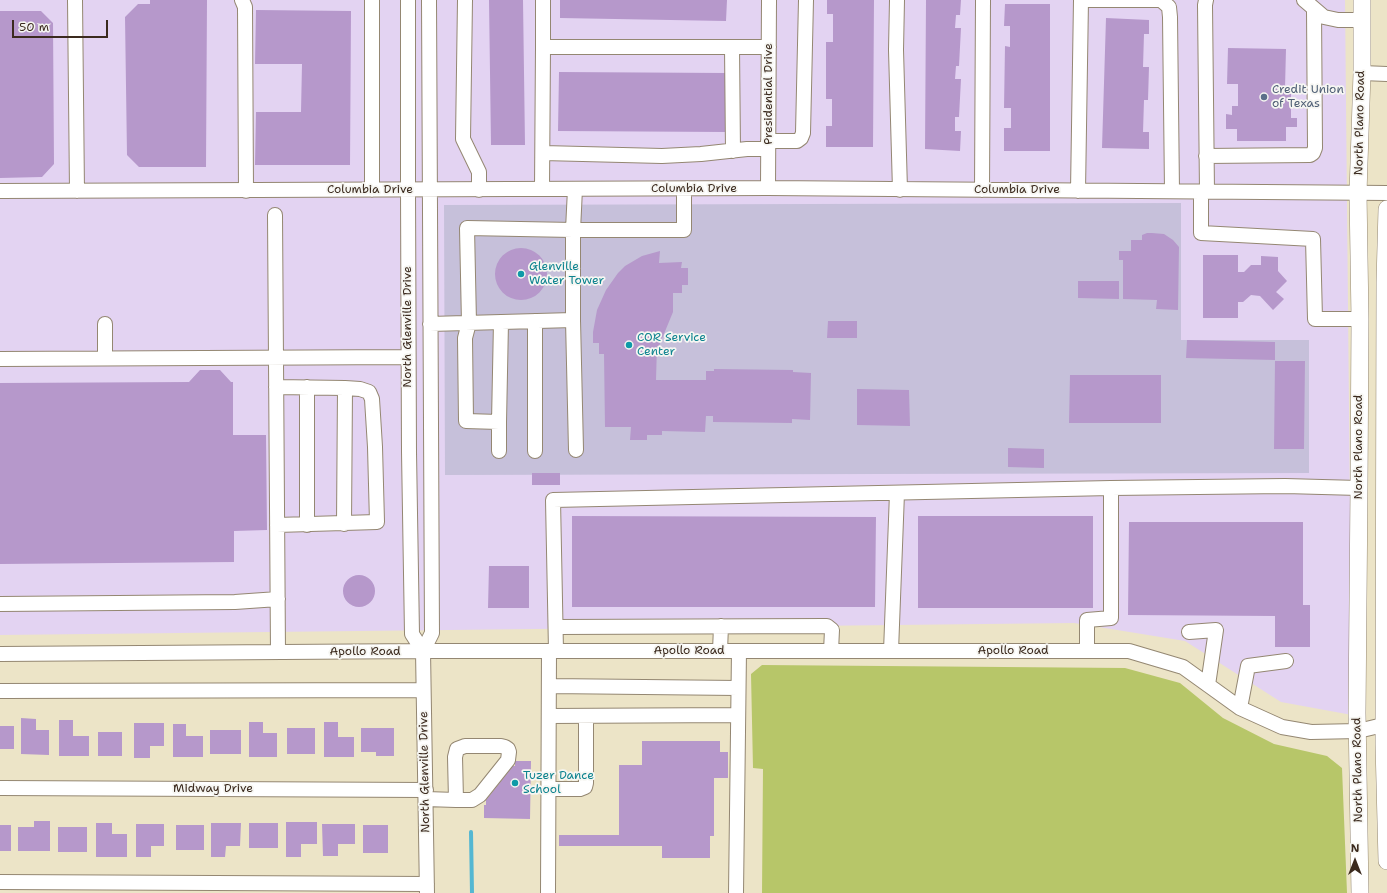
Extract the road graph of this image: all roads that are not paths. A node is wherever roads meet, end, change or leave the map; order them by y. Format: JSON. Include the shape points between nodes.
{"nodes":[{"id":1,"x":75,"y":0,"type":"edge"},
{"id":2,"x":242,"y":0,"type":"edge"},
{"id":3,"x":372,"y":0,"type":"edge"},
{"id":4,"x":408,"y":0,"type":"edge"},
{"id":5,"x":429,"y":0,"type":"edge"},
{"id":6,"x":465,"y":0,"type":"edge"},
{"id":7,"x":543,"y":0,"type":"edge"},
{"id":8,"x":769,"y":0,"type":"edge"},
{"id":9,"x":806,"y":0,"type":"edge"},
{"id":10,"x":896,"y":0,"type":"edge"},
{"id":11,"x":983,"y":0,"type":"edge"},
{"id":12,"x":1081,"y":0,"type":"edge"},
{"id":13,"x":1087,"y":0,"type":"edge"},
{"id":14,"x":1120,"y":0,"type":"edge"},
{"id":15,"x":1206,"y":0,"type":"edge"},
{"id":16,"x":1362,"y":0,"type":"edge"},
{"id":17,"x":1309,"y":5,"type":"edge"},
{"id":18,"x":1362,"y":20,"type":"junction"},
{"id":19,"x":543,"y":47,"type":"junction"},
{"id":20,"x":732,"y":47,"type":"junction"},
{"id":21,"x":769,"y":47,"type":"junction"},
{"id":22,"x":1362,"y":73,"type":"junction"},
{"id":23,"x":1387,"y":74,"type":"edge"},
{"id":24,"x":768,"y":145,"type":"junction"},
{"id":25,"x":733,"y":151,"type":"junction"},
{"id":26,"x":543,"y":153,"type":"junction"},
{"id":27,"x":1206,"y":156,"type":"junction"},
{"id":28,"x":768,"y":188,"type":"junction"},
{"id":29,"x":542,"y":189,"type":"junction"},
{"id":30,"x":575,"y":189,"type":"junction"},
{"id":31,"x":684,"y":189,"type":"junction"},
{"id":32,"x":372,"y":190,"type":"junction"},
{"id":33,"x":408,"y":190,"type":"junction"},
{"id":34,"x":429,"y":190,"type":"junction"},
{"id":35,"x":479,"y":190,"type":"junction"},
{"id":36,"x":900,"y":190,"type":"junction"},
{"id":37,"x":982,"y":190,"type":"junction"},
{"id":38,"x":76,"y":191,"type":"junction"},
{"id":39,"x":246,"y":191,"type":"junction"},
{"id":40,"x":1078,"y":191,"type":"junction"},
{"id":41,"x":1172,"y":191,"type":"junction"},
{"id":42,"x":0,"y":192,"type":"edge"},
{"id":43,"x":1204,"y":192,"type":"junction"},
{"id":44,"x":1358,"y":193,"type":"junction"},
{"id":45,"x":1387,"y":193,"type":"edge"},
{"id":46,"x":1387,"y":209,"type":"edge"},
{"id":47,"x":275,"y":215,"type":"dead end"},
{"id":48,"x":573,"y":230,"type":"junction"},
{"id":49,"x":1360,"y":319,"type":"junction"},
{"id":50,"x":573,"y":320,"type":"junction"},
{"id":51,"x":535,"y":321,"type":"junction"},
{"id":52,"x":500,"y":322,"type":"junction"},
{"id":53,"x":469,"y":323,"type":"junction"},
{"id":54,"x":105,"y":324,"type":"dead end"},
{"id":55,"x":430,"y":324,"type":"junction"},
{"id":56,"x":408,"y":357,"type":"junction"},
{"id":57,"x":105,"y":358,"type":"junction"},
{"id":58,"x":276,"y":358,"type":"junction"},
{"id":59,"x":0,"y":359,"type":"edge"},
{"id":60,"x":276,"y":386,"type":"junction"},
{"id":61,"x":307,"y":386,"type":"junction"},
{"id":62,"x":345,"y":388,"type":"junction"},
{"id":63,"x":499,"y":422,"type":"junction"},
{"id":64,"x":576,"y":450,"type":"dead end"},
{"id":65,"x":499,"y":451,"type":"dead end"},
{"id":66,"x":535,"y":451,"type":"dead end"},
{"id":67,"x":409,"y":452,"type":"junction"},
{"id":68,"x":431,"y":452,"type":"junction"},
{"id":69,"x":1111,"y":488,"type":"junction"},
{"id":70,"x":1360,"y":488,"type":"junction"},
{"id":71,"x":1384,"y":490,"type":"junction"},
{"id":72,"x":897,"y":493,"type":"junction"},
{"id":73,"x":307,"y":524,"type":"junction"},
{"id":74,"x":344,"y":524,"type":"junction"},
{"id":75,"x":277,"y":525,"type":"junction"},
{"id":76,"x":278,"y":599,"type":"junction"},
{"id":77,"x":0,"y":604,"type":"edge"},
{"id":78,"x":556,"y":626,"type":"junction"},
{"id":79,"x":722,"y":626,"type":"junction"},
{"id":80,"x":1189,"y":632,"type":"dead end"},
{"id":81,"x":423,"y":651,"type":"junction"},
{"id":82,"x":553,"y":651,"type":"junction"},
{"id":83,"x":720,"y":651,"type":"junction"},
{"id":84,"x":739,"y":651,"type":"junction"},
{"id":85,"x":831,"y":651,"type":"junction"},
{"id":86,"x":892,"y":651,"type":"junction"},
{"id":87,"x":1086,"y":651,"type":"junction"},
{"id":88,"x":278,"y":652,"type":"junction"},
{"id":89,"x":0,"y":654,"type":"edge"},
{"id":90,"x":1286,"y":661,"type":"dead end"},
{"id":91,"x":1208,"y":685,"type":"junction"},
{"id":92,"x":549,"y":686,"type":"junction"},
{"id":93,"x":738,"y":688,"type":"junction"},
{"id":94,"x":423,"y":690,"type":"junction"},
{"id":95,"x":0,"y":691,"type":"edge"},
{"id":96,"x":1240,"y":708,"type":"junction"},
{"id":97,"x":738,"y":715,"type":"junction"},
{"id":98,"x":549,"y":716,"type":"junction"},
{"id":99,"x":586,"y":716,"type":"junction"},
{"id":100,"x":1386,"y":724,"type":"edge"},
{"id":101,"x":1358,"y":732,"type":"junction"},
{"id":102,"x":1386,"y":744,"type":"edge"},
{"id":103,"x":0,"y":788,"type":"edge"},
{"id":104,"x":549,"y":789,"type":"junction"},
{"id":105,"x":426,"y":795,"type":"junction"},
{"id":106,"x":456,"y":800,"type":"junction"},
{"id":107,"x":1387,"y":861,"type":"edge"},
{"id":108,"x":0,"y":882,"type":"edge"},
{"id":109,"x":427,"y":889,"type":"edge"},
{"id":110,"x":548,"y":893,"type":"edge"},
{"id":111,"x":736,"y":893,"type":"edge"},
{"id":112,"x":1360,"y":893,"type":"edge"}],
"edges":[{"from":1,"to":38,"type":"street"},
{"from":2,"to":39,"type":"street","via":[[245,7]]},
{"from":3,"to":32,"type":"street"},
{"from":4,"to":33,"type":"street","name":"North Glenville Drive"},
{"from":5,"to":34,"type":"street","name":"North Glenville Drive"},
{"from":6,"to":35,"type":"street","via":[[463,139],[479,172]]},
{"from":7,"to":19,"type":"street"},
{"from":8,"to":21,"type":"street","name":"Presidential Drive"},
{"from":9,"to":24,"type":"street","via":[[803,133],[797,141]]},
{"from":10,"to":36,"type":"street"},
{"from":11,"to":37,"type":"street"},
{"from":12,"to":40,"type":"street"},
{"from":13,"to":14,"type":"street"},
{"from":14,"to":41,"type":"street","via":[[1161,0],[1169,7]]},
{"from":15,"to":27,"type":"street"},
{"from":16,"to":18,"type":"main road","name":"North Plano Road"},
{"from":17,"to":18,"type":"street","via":[[1324,16],[1338,20]]},
{"from":17,"to":27,"type":"street","via":[[1315,148],[1313,153]]},
{"from":18,"to":22,"type":"main road","name":"North Plano Road"},
{"from":19,"to":20,"type":"street"},
{"from":19,"to":26,"type":"street"},
{"from":20,"to":21,"type":"street"},
{"from":20,"to":25,"type":"street"},
{"from":21,"to":24,"type":"street","name":"Presidential Drive"},
{"from":22,"to":23,"type":"street"},
{"from":22,"to":44,"type":"main road","name":"North Plano Road"},
{"from":24,"to":25,"type":"street"},
{"from":24,"to":28,"type":"street","name":"Presidential Drive"},
{"from":25,"to":26,"type":"street","via":[[662,156]]},
{"from":26,"to":29,"type":"street"},
{"from":27,"to":43,"type":"street"},
{"from":28,"to":31,"type":"street","name":"Columbia Drive"},
{"from":28,"to":36,"type":"street","name":"Columbia Drive"},
{"from":29,"to":30,"type":"street","name":"Columbia Drive"},
{"from":29,"to":35,"type":"street","name":"Columbia Drive"},
{"from":30,"to":31,"type":"street","name":"Columbia Drive"},
{"from":30,"to":48,"type":"street"},
{"from":31,"to":48,"type":"street","via":[[684,230]]},
{"from":32,"to":33,"type":"street","name":"Columbia Drive"},
{"from":32,"to":39,"type":"street","name":"Columbia Drive"},
{"from":33,"to":34,"type":"street","name":"Columbia Drive"},
{"from":33,"to":56,"type":"street","name":"North Glenville Drive"},
{"from":34,"to":35,"type":"street","name":"Columbia Drive"},
{"from":34,"to":55,"type":"street","name":"North Glenville Drive"},
{"from":36,"to":37,"type":"street","name":"Columbia Drive"},
{"from":37,"to":40,"type":"street","name":"Columbia Drive"},
{"from":38,"to":39,"type":"street","name":"Columbia Drive"},
{"from":38,"to":42,"type":"street","name":"Columbia Drive"},
{"from":40,"to":41,"type":"street","name":"Columbia Drive"},
{"from":41,"to":43,"type":"street","name":"Columbia Drive"},
{"from":43,"to":44,"type":"street","name":"Columbia Drive"},
{"from":43,"to":49,"type":"street","via":[[1201,233],[1313,239],[1315,319]]},
{"from":44,"to":45,"type":"street","name":"Columbia Drive"},
{"from":44,"to":49,"type":"main road","name":"North Plano Road"},
{"from":46,"to":71,"type":"main road"},
{"from":47,"to":58,"type":"street"},
{"from":48,"to":50,"type":"street"},
{"from":48,"to":53,"type":"street","via":[[467,228]]},
{"from":49,"to":70,"type":"main road","name":"North Plano Road"},
{"from":50,"to":51,"type":"street"},
{"from":50,"to":64,"type":"street"},
{"from":51,"to":52,"type":"street"},
{"from":51,"to":66,"type":"street"},
{"from":52,"to":53,"type":"street"},
{"from":52,"to":63,"type":"street"},
{"from":53,"to":55,"type":"street"},
{"from":53,"to":63,"type":"street","via":[[465,338],[466,421]]},
{"from":54,"to":57,"type":"street"},
{"from":55,"to":68,"type":"street","name":"North Glenville Drive"},
{"from":56,"to":58,"type":"street"},
{"from":56,"to":67,"type":"street","name":"North Glenville Drive"},
{"from":57,"to":58,"type":"street"},
{"from":57,"to":59,"type":"street"},
{"from":58,"to":60,"type":"street"},
{"from":60,"to":61,"type":"street"},
{"from":60,"to":75,"type":"street"},
{"from":61,"to":62,"type":"street"},
{"from":61,"to":73,"type":"street"},
{"from":62,"to":74,"type":"street"},
{"from":62,"to":74,"type":"street","via":[[369,392],[372,399],[377,522]]},
{"from":63,"to":65,"type":"street"},
{"from":67,"to":68,"type":"street"},
{"from":67,"to":81,"type":"street","name":"North Glenville Drive","via":[[412,634]]},
{"from":68,"to":81,"type":"street","name":"North Glenville Drive","via":[[432,633]]},
{"from":69,"to":70,"type":"street"},
{"from":69,"to":72,"type":"street"},
{"from":69,"to":87,"type":"street","via":[[1111,618],[1087,620]]},
{"from":70,"to":71,"type":"main road"},
{"from":70,"to":101,"type":"main road","name":"North Plano Road"},
{"from":71,"to":100,"type":"main road"},
{"from":72,"to":78,"type":"street","via":[[553,500]]},
{"from":72,"to":86,"type":"street"},
{"from":73,"to":74,"type":"street"},
{"from":73,"to":75,"type":"street"},
{"from":75,"to":76,"type":"street"},
{"from":76,"to":77,"type":"street","via":[[235,602]]},
{"from":76,"to":88,"type":"street"},
{"from":78,"to":79,"type":"street"},
{"from":78,"to":82,"type":"street"},
{"from":79,"to":83,"type":"street"},
{"from":79,"to":85,"type":"street","via":[[828,626],[832,630]]},
{"from":80,"to":91,"type":"street","via":[[1216,630]]},
{"from":81,"to":82,"type":"street","name":"Apollo Road"},
{"from":81,"to":88,"type":"street","name":"Apollo Road"},
{"from":81,"to":94,"type":"street","name":"North Glenville Drive"},
{"from":82,"to":83,"type":"street","name":"Apollo Road"},
{"from":82,"to":92,"type":"street"},
{"from":83,"to":84,"type":"street","name":"Apollo Road"},
{"from":84,"to":85,"type":"street","name":"Apollo Road"},
{"from":84,"to":93,"type":"street"},
{"from":85,"to":86,"type":"street","name":"Apollo Road"},
{"from":86,"to":87,"type":"street","name":"Apollo Road"},
{"from":87,"to":91,"type":"street","name":"Apollo Road","via":[[1129,651],[1183,667]]},
{"from":88,"to":89,"type":"street","name":"Apollo Road"},
{"from":90,"to":96,"type":"street","via":[[1248,666]]},
{"from":91,"to":96,"type":"street","name":"Apollo Road"},
{"from":92,"to":93,"type":"street"},
{"from":92,"to":98,"type":"street"},
{"from":93,"to":97,"type":"street"},
{"from":94,"to":95,"type":"street"},
{"from":94,"to":105,"type":"street","name":"North Glenville Drive"},
{"from":96,"to":101,"type":"street","name":"Apollo Road","via":[[1282,727],[1311,732]]},
{"from":97,"to":99,"type":"street"},
{"from":97,"to":111,"type":"street"},
{"from":98,"to":99,"type":"street"},
{"from":98,"to":104,"type":"street"},
{"from":99,"to":104,"type":"street","via":[[585,787]]},
{"from":100,"to":101,"type":"street","name":"Apollo Road"},
{"from":100,"to":102,"type":"main road"},
{"from":101,"to":102,"type":"street","name":"Apollo Road"},
{"from":101,"to":112,"type":"main road","name":"North Plano Road"},
{"from":102,"to":107,"type":"main road"},
{"from":103,"to":105,"type":"street","name":"Midway Drive"},
{"from":104,"to":110,"type":"street"},
{"from":105,"to":106,"type":"street","name":"Midway Drive"},
{"from":105,"to":109,"type":"street","name":"North Glenville Drive"},
{"from":106,"to":106,"type":"street","name":"Midway Drive","via":[[472,800],[480,795],[508,760],[508,749],[500,746],[465,746],[457,749]]},
{"from":108,"to":109,"type":"street"}]}
